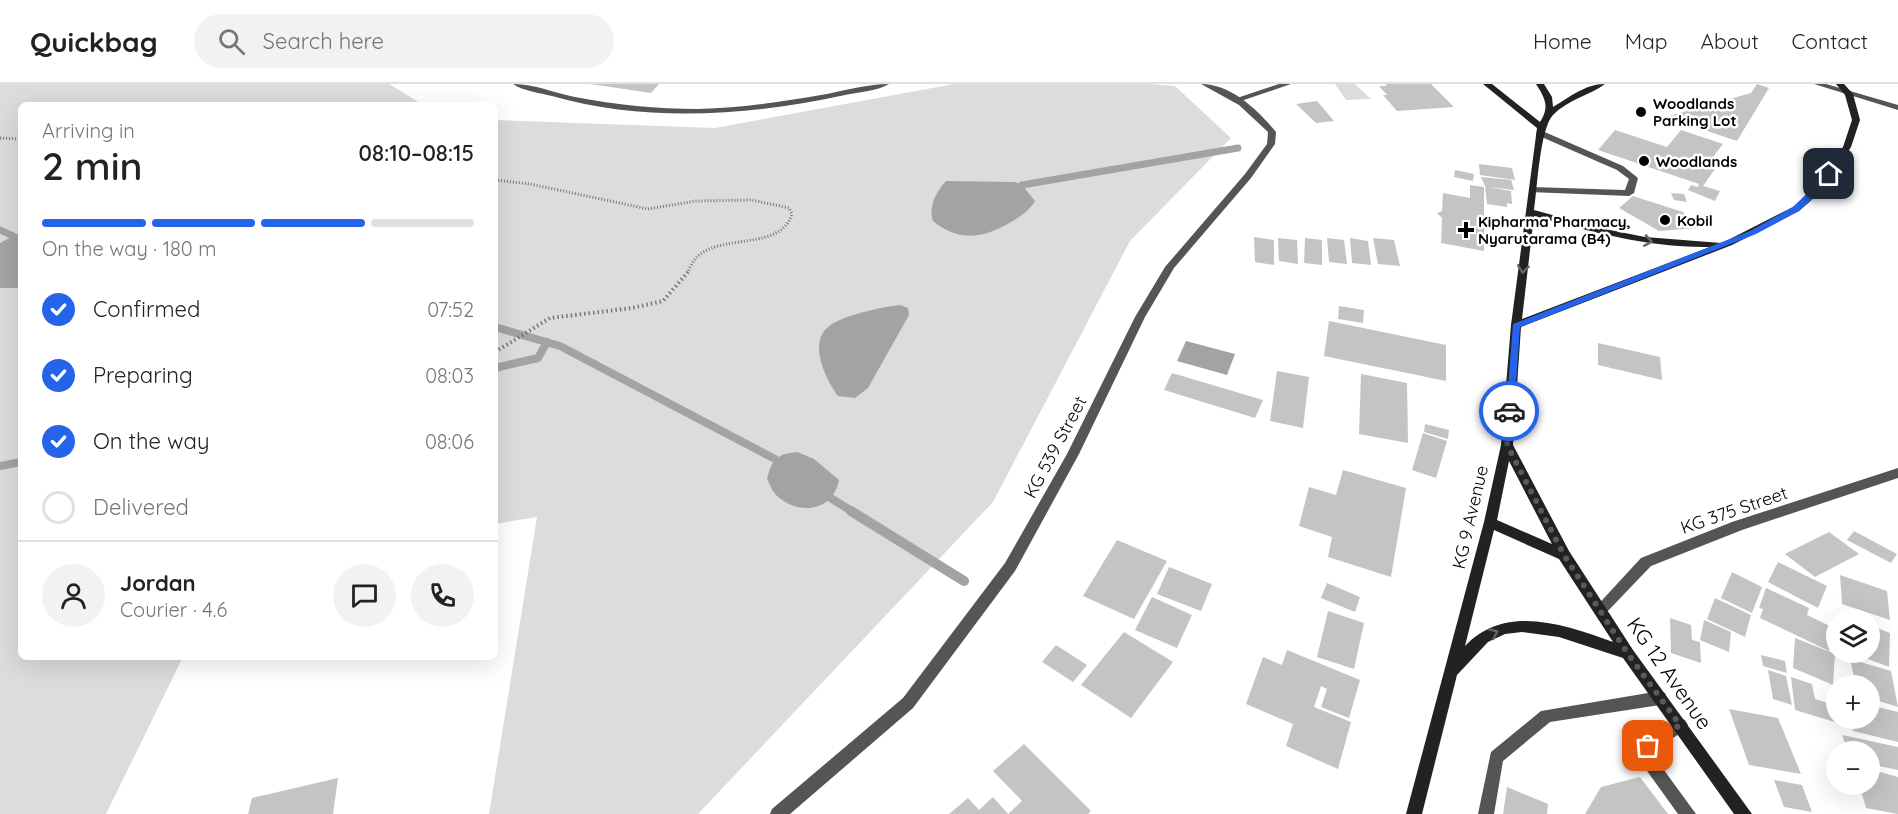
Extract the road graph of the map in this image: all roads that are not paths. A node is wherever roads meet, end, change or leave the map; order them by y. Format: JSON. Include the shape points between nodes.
{"nodes":[{"id":1,"x":517,"y":84,"type":"edge"},
{"id":2,"x":885,"y":84,"type":"edge"},
{"id":3,"x":1205,"y":84,"type":"edge"},
{"id":4,"x":1287,"y":84,"type":"edge"},
{"id":5,"x":1487,"y":84,"type":"edge"},
{"id":6,"x":1540,"y":84,"type":"edge"},
{"id":7,"x":1601,"y":84,"type":"edge"},
{"id":8,"x":1818,"y":84,"type":"edge"},
{"id":9,"x":1840,"y":84,"type":"edge"},
{"id":10,"x":1849,"y":94,"type":"junction"},
{"id":11,"x":1235,"y":100,"type":"junction"},
{"id":12,"x":1898,"y":108,"type":"edge"},
{"id":13,"x":1550,"y":113,"type":"junction"},
{"id":14,"x":1540,"y":130,"type":"junction"},
{"id":15,"x":1532,"y":190,"type":"junction"},
{"id":16,"x":1530,"y":212,"type":"junction"},
{"id":17,"x":1729,"y":243,"type":"junction"},
{"id":18,"x":1516,"y":326,"type":"junction"},
{"id":19,"x":1507,"y":445,"type":"junction"},
{"id":20,"x":1898,"y":473,"type":"edge"},
{"id":21,"x":1490,"y":522,"type":"junction"},
{"id":22,"x":1564,"y":555,"type":"junction"},
{"id":23,"x":1600,"y":610,"type":"junction"},
{"id":24,"x":1628,"y":654,"type":"junction"},
{"id":25,"x":1451,"y":672,"type":"junction"},
{"id":26,"x":1660,"y":698,"type":"junction"},
{"id":27,"x":1680,"y":725,"type":"junction"},
{"id":28,"x":778,"y":814,"type":"edge"},
{"id":29,"x":1414,"y":814,"type":"edge"},
{"id":30,"x":1486,"y":814,"type":"edge"},
{"id":31,"x":1688,"y":814,"type":"edge"},
{"id":32,"x":1744,"y":814,"type":"edge"}],
"edges":[{"from":1,"to":2,"type":"street","via":[[592,105],[716,111],[803,102]]},
{"from":3,"to":11,"type":"street","name":"KG 539 Street"},
{"from":4,"to":11,"type":"street"},
{"from":5,"to":14,"type":"main road"},
{"from":6,"to":13,"type":"main road","via":[[1548,97]]},
{"from":7,"to":13,"type":"main road"},
{"from":8,"to":10,"type":"street"},
{"from":9,"to":10,"type":"main road"},
{"from":10,"to":12,"type":"street"},
{"from":10,"to":17,"type":"main road","via":[[1856,120],[1847,147],[1820,188],[1796,209]]},
{"from":11,"to":28,"type":"street","name":"KG 539 Street","via":[[1253,110],[1272,132],[1271,144],[1170,267],[1010,567],[908,703]]},
{"from":13,"to":14,"type":"main road","name":"KG 9 Avenue"},
{"from":14,"to":15,"type":"main road","name":"KG 9 Avenue"},
{"from":14,"to":15,"type":"street","via":[[1634,178],[1629,192]]},
{"from":15,"to":16,"type":"main road","name":"KG 9 Avenue"},
{"from":16,"to":17,"type":"main road","one_way":true,"via":[[1644,241],[1680,246]]},
{"from":16,"to":18,"type":"main road","name":"KG 9 Avenue","one_way":true},
{"from":17,"to":18,"type":"main road"},
{"from":18,"to":19,"type":"main road","name":"KG 9 Avenue"},
{"from":19,"to":21,"type":"main road","name":"KG 9 Avenue"},
{"from":19,"to":22,"type":"main road","name":"KG 12 Avenue"},
{"from":20,"to":23,"type":"street","name":"KG 375 Street","via":[[1737,526],[1646,562]]},
{"from":21,"to":22,"type":"main road"},
{"from":21,"to":25,"type":"main road","name":"KG 9 Avenue"},
{"from":22,"to":23,"type":"main road","name":"KG 12 Avenue"},
{"from":23,"to":24,"type":"main road","name":"KG 12 Avenue"},
{"from":25,"to":24,"type":"main road","one_way":true,"via":[[1487,635],[1512,626],[1539,628]]},
{"from":24,"to":26,"type":"main road","name":"KG 12 Avenue"},
{"from":25,"to":29,"type":"main road","name":"KG 9 Avenue"},
{"from":26,"to":27,"type":"main road","name":"KG 12 Avenue"},
{"from":26,"to":30,"type":"street","via":[[1546,716],[1496,757]]},
{"from":27,"to":31,"type":"street","via":[[1648,746],[1645,757]]},
{"from":27,"to":32,"type":"main road","name":"KG 12 Avenue"}]}
